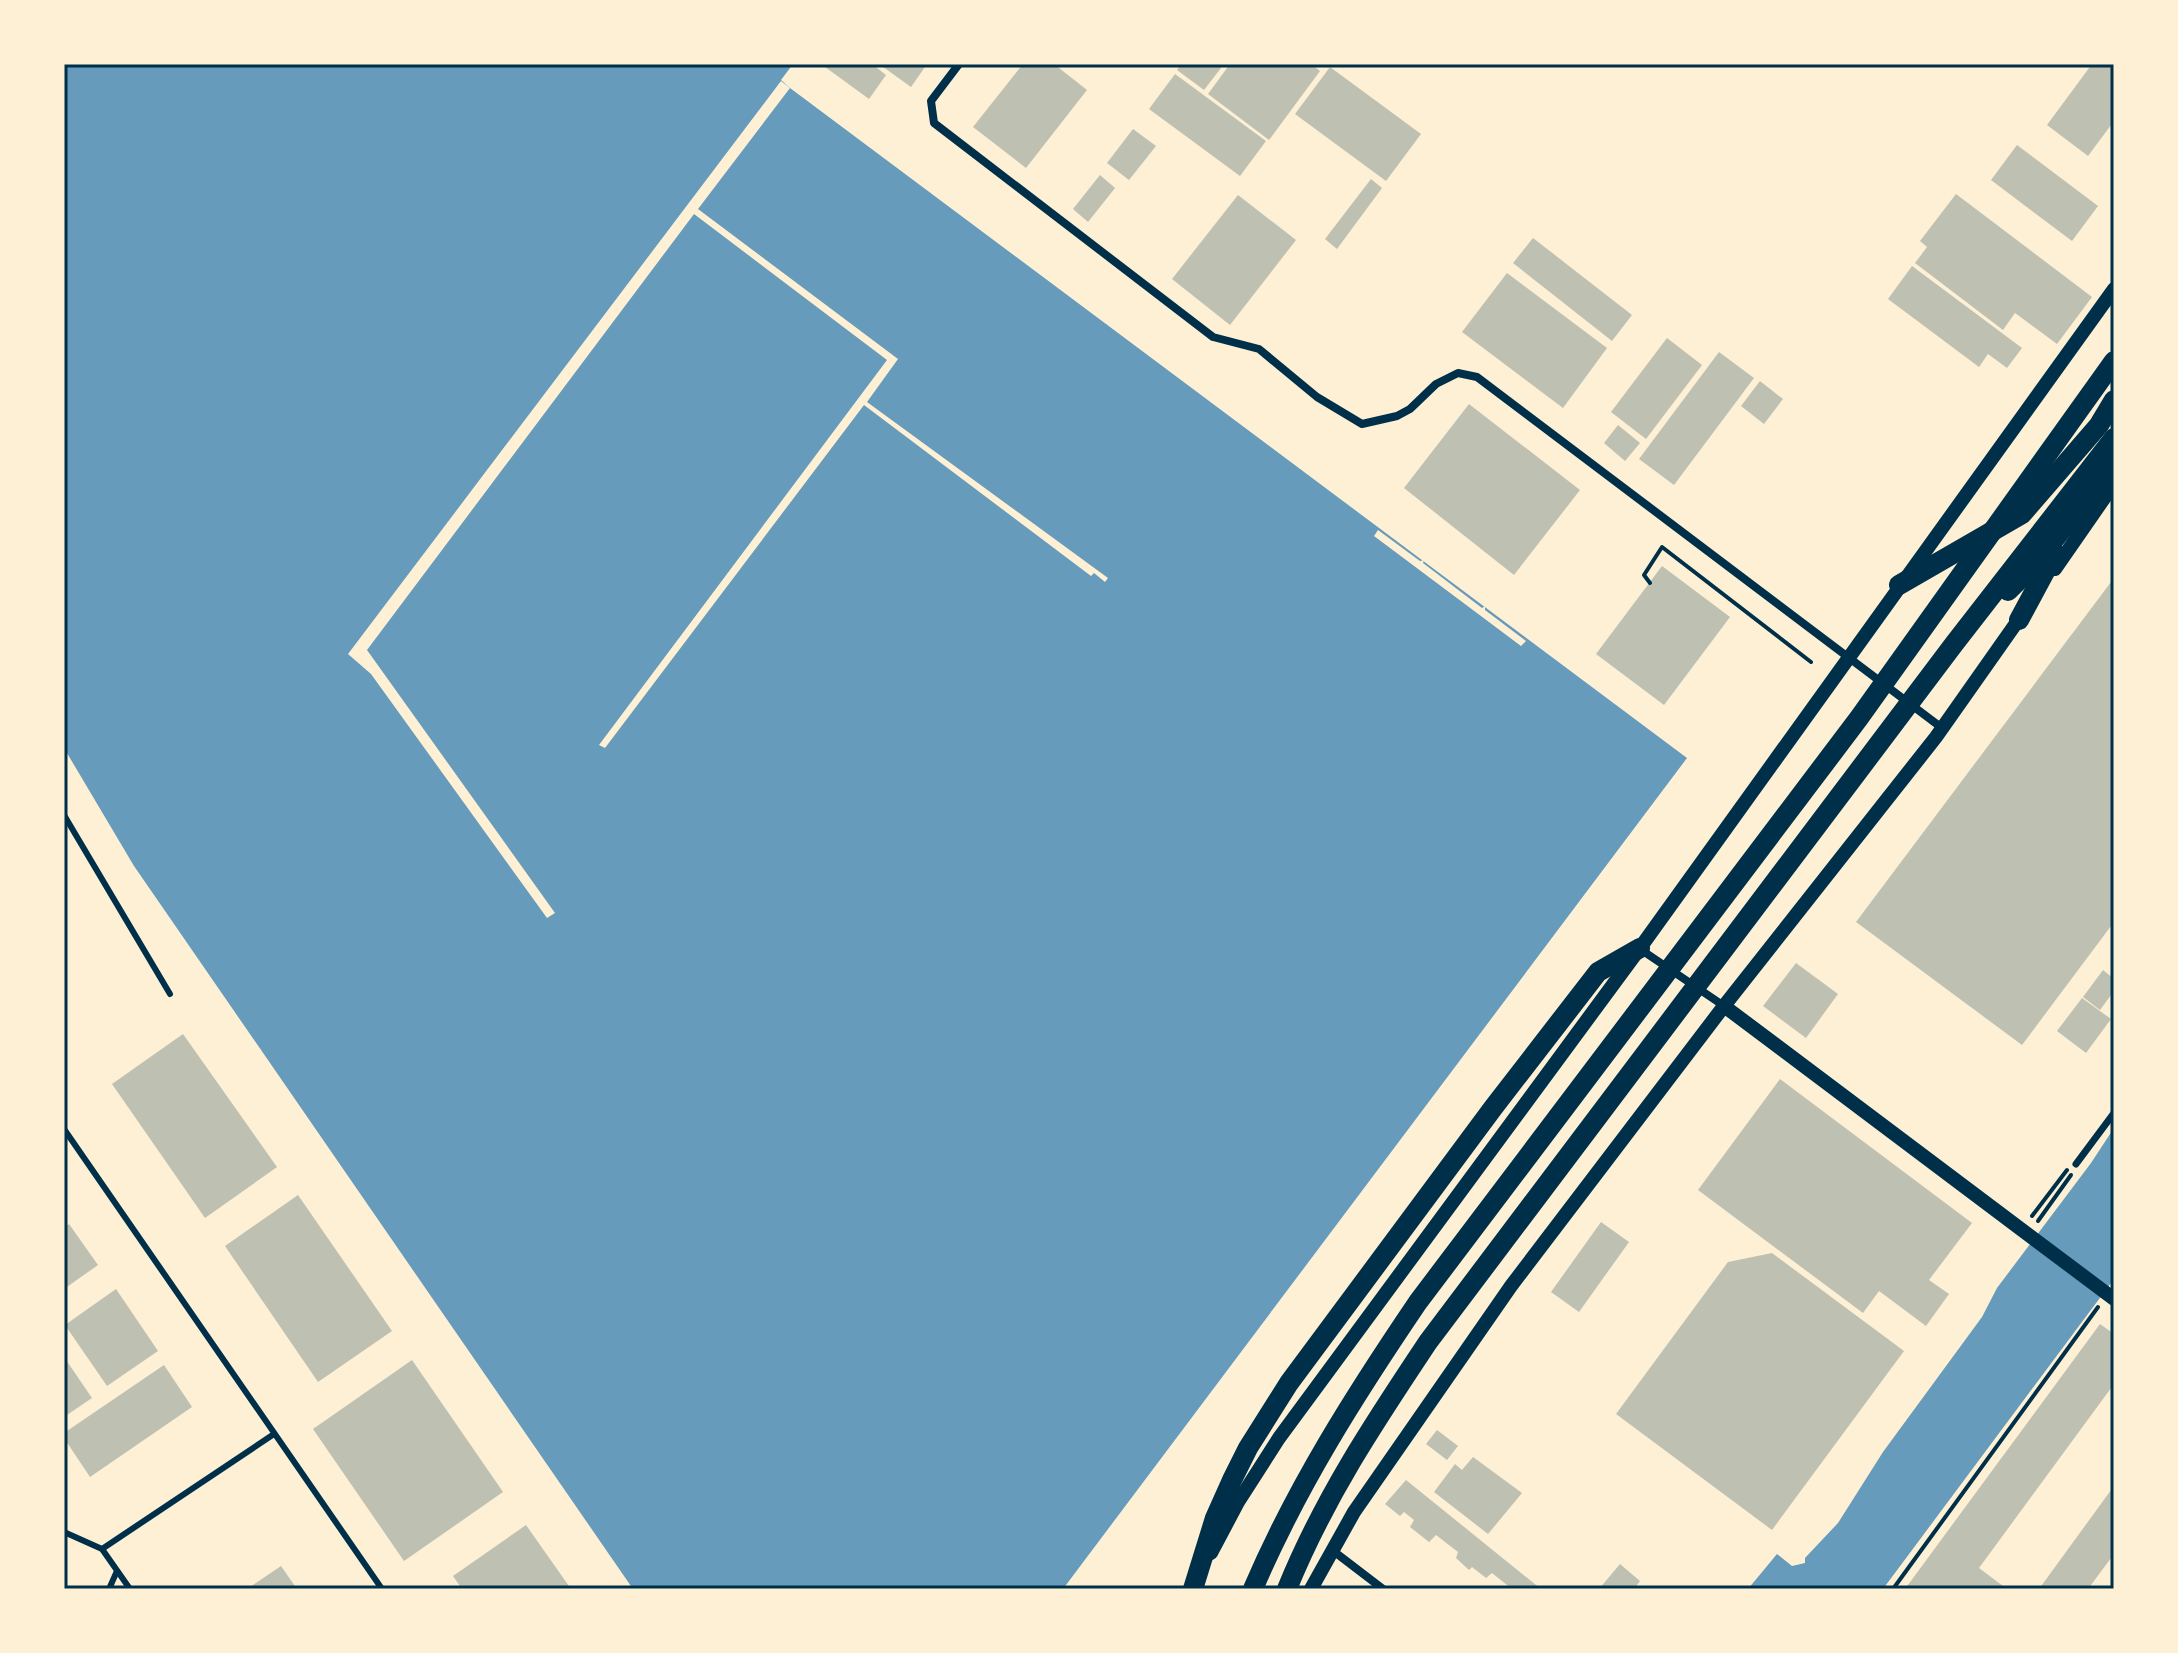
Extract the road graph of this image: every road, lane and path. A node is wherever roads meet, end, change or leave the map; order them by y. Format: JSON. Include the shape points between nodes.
{"nodes":[{"id":1,"x":959,"y":64,"type":"edge"},
{"id":2,"x":2114,"y":289,"type":"edge"},
{"id":3,"x":2114,"y":344,"type":"edge"},
{"id":4,"x":2114,"y":361,"type":"edge"},
{"id":5,"x":2114,"y":400,"type":"edge"},
{"id":6,"x":2060,"y":436,"type":"junction"},
{"id":7,"x":2114,"y":438,"type":"edge"},
{"id":8,"x":2114,"y":444,"type":"edge"},
{"id":9,"x":2109,"y":473,"type":"edge"},
{"id":10,"x":1650,"y":583,"type":"dead end"},
{"id":11,"x":1899,"y":585,"type":"junction"},
{"id":12,"x":2019,"y":620,"type":"joint"},
{"id":13,"x":1954,"y":644,"type":"junction"},
{"id":14,"x":1848,"y":658,"type":"junction"},
{"id":15,"x":1811,"y":662,"type":"dead end"},
{"id":16,"x":1942,"y":728,"type":"junction"},
{"id":17,"x":64,"y":815,"type":"edge"},
{"id":18,"x":1640,"y":948,"type":"junction"},
{"id":19,"x":170,"y":994,"type":"dead end"},
{"id":20,"x":1724,"y":1006,"type":"junction"},
{"id":21,"x":2114,"y":1113,"type":"edge"},
{"id":22,"x":64,"y":1129,"type":"edge"},
{"id":23,"x":2074,"y":1163,"type":"junction"},
{"id":24,"x":2032,"y":1216,"type":"dead end"},
{"id":25,"x":2038,"y":1221,"type":"dead end"},
{"id":26,"x":2114,"y":1299,"type":"edge"},
{"id":27,"x":2098,"y":1307,"type":"dead end"},
{"id":28,"x":274,"y":1434,"type":"junction"},
{"id":29,"x":64,"y":1532,"type":"edge"},
{"id":30,"x":102,"y":1549,"type":"junction"},
{"id":31,"x":1331,"y":1550,"type":"junction"},
{"id":32,"x":117,"y":1571,"type":"junction"},
{"id":33,"x":109,"y":1589,"type":"edge"},
{"id":34,"x":130,"y":1589,"type":"edge"},
{"id":35,"x":382,"y":1589,"type":"edge"},
{"id":36,"x":1192,"y":1589,"type":"edge"},
{"id":37,"x":1253,"y":1589,"type":"edge"},
{"id":38,"x":1287,"y":1589,"type":"edge"},
{"id":39,"x":1311,"y":1589,"type":"edge"},
{"id":40,"x":1383,"y":1589,"type":"edge"},
{"id":41,"x":1893,"y":1589,"type":"edge"}],
"edges":[{"from":1,"to":14,"type":"street","via":[[931,101],[934,123],[1213,337],[1259,349],[1317,397],[1362,424],[1397,416],[1458,373],[1477,377]]},
{"from":2,"to":11,"type":"street"},
{"from":3,"to":6,"type":"highway"},
{"from":4,"to":6,"type":"highway"},
{"from":5,"to":11,"type":"highway","via":[[2099,425],[2022,514]]},
{"from":6,"to":37,"type":"highway","via":[[1859,718],[1418,1302],[1319,1453]]},
{"from":7,"to":13,"type":"highway"},
{"from":8,"to":9,"type":"highway"},
{"from":9,"to":12,"type":"highway"},
{"from":9,"to":13,"type":"highway","via":[[2033,566]]},
{"from":10,"to":15,"type":"path","via":[[1644,575],[1662,547]]},
{"from":11,"to":14,"type":"street"},
{"from":12,"to":16,"type":"street"},
{"from":13,"to":38,"type":"highway","via":[[1428,1342],[1354,1454]]},
{"from":14,"to":16,"type":"street"},
{"from":14,"to":18,"type":"street"},
{"from":16,"to":20,"type":"street"},
{"from":17,"to":19,"type":"lane"},
{"from":18,"to":20,"type":"street"},
{"from":18,"to":36,"type":"street","via":[[1279,1438]]},
{"from":18,"to":36,"type":"highway","via":[[1598,972],[1289,1383],[1248,1448],[1215,1518]]},
{"from":20,"to":26,"type":"street"},
{"from":20,"to":31,"type":"street","via":[[1511,1286]]},
{"from":21,"to":23,"type":"street"},
{"from":22,"to":28,"type":"lane"},
{"from":23,"to":24,"type":"path"},
{"from":23,"to":25,"type":"path","via":[[2078,1166]]},
{"from":27,"to":41,"type":"path"},
{"from":28,"to":30,"type":"lane"},
{"from":28,"to":35,"type":"lane"},
{"from":29,"to":30,"type":"lane"},
{"from":30,"to":32,"type":"lane"},
{"from":31,"to":39,"type":"street"},
{"from":31,"to":40,"type":"street"},
{"from":32,"to":33,"type":"lane"},
{"from":32,"to":34,"type":"lane"}]}
